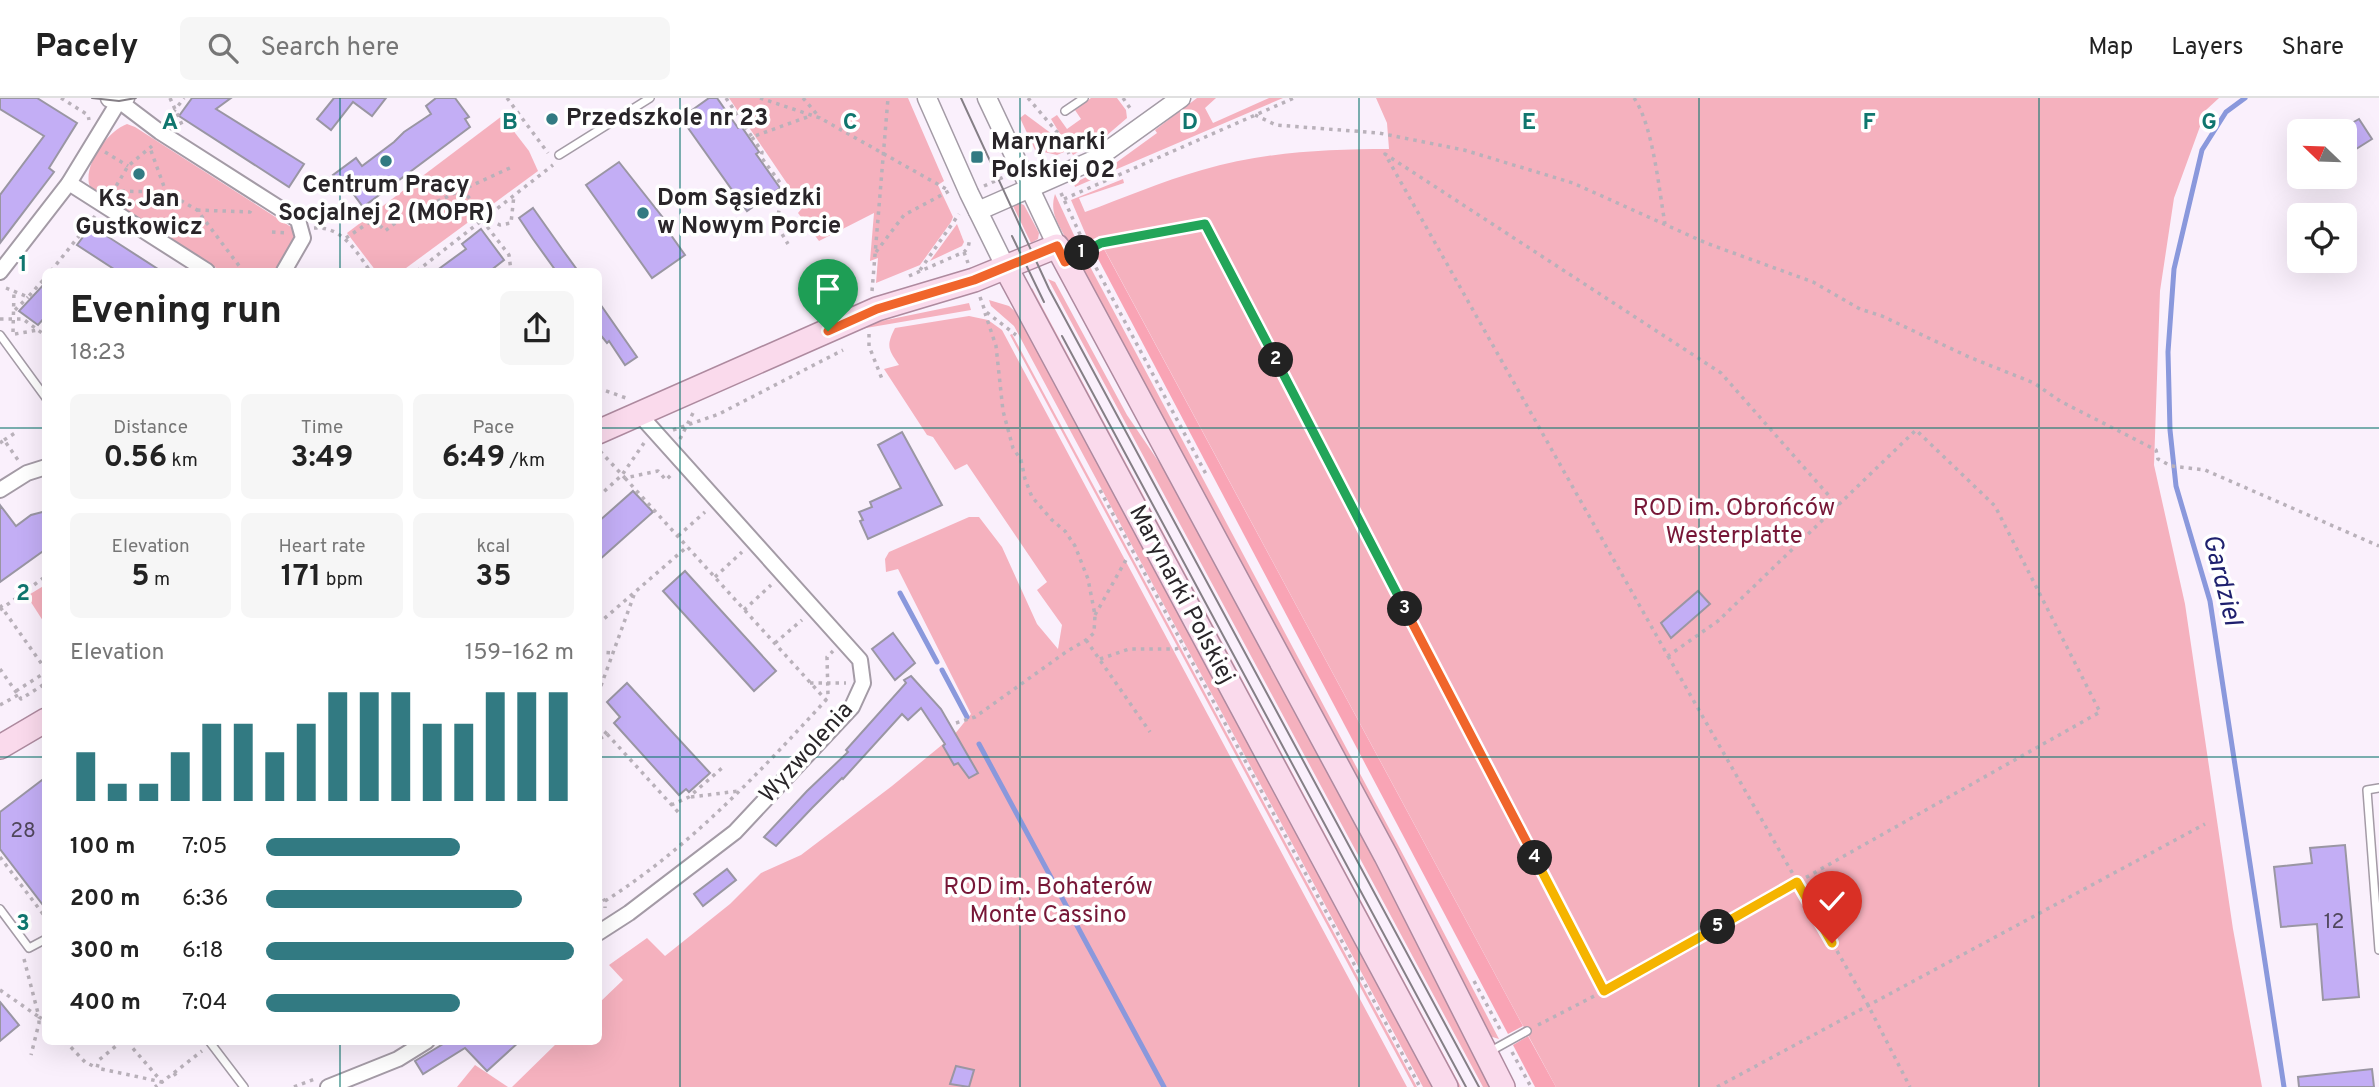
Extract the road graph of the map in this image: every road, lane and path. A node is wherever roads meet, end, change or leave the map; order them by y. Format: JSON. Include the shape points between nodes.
{"nodes":[{"id":1,"x":73,"y":98,"type":"edge"},
{"id":2,"x":170,"y":98,"type":"edge"},
{"id":3,"x":184,"y":98,"type":"edge"},
{"id":4,"x":507,"y":98,"type":"edge"},
{"id":5,"x":650,"y":98,"type":"edge"},
{"id":6,"x":726,"y":98,"type":"edge"},
{"id":7,"x":760,"y":98,"type":"edge"},
{"id":8,"x":803,"y":98,"type":"edge"},
{"id":9,"x":888,"y":98,"type":"edge"},
{"id":10,"x":927,"y":98,"type":"edge"},
{"id":11,"x":987,"y":98,"type":"edge"},
{"id":12,"x":1028,"y":98,"type":"edge"},
{"id":13,"x":1084,"y":98,"type":"edge"},
{"id":14,"x":1123,"y":98,"type":"edge"},
{"id":15,"x":1181,"y":98,"type":"edge"},
{"id":16,"x":1294,"y":98,"type":"edge"},
{"id":17,"x":1634,"y":98,"type":"edge"},
{"id":18,"x":118,"y":99,"type":"edge"},
{"id":19,"x":70,"y":103,"type":"dead end"},
{"id":20,"x":1130,"y":107,"type":"dead end"},
{"id":21,"x":1065,"y":111,"type":"dead end"},
{"id":22,"x":812,"y":115,"type":"junction"},
{"id":23,"x":1255,"y":116,"type":"junction"},
{"id":24,"x":820,"y":118,"type":"junction"},
{"id":25,"x":752,"y":137,"type":"junction"},
{"id":26,"x":884,"y":153,"type":"junction"},
{"id":27,"x":559,"y":155,"type":"dead end"},
{"id":28,"x":1072,"y":159,"type":"dead end"},
{"id":29,"x":512,"y":167,"type":"dead end"},
{"id":30,"x":1020,"y":170,"type":"junction"},
{"id":31,"x":69,"y":183,"type":"junction"},
{"id":32,"x":463,"y":189,"type":"junction"},
{"id":33,"x":1028,"y":189,"type":"junction"},
{"id":34,"x":166,"y":192,"type":"junction"},
{"id":35,"x":950,"y":192,"type":"junction"},
{"id":36,"x":969,"y":193,"type":"junction"},
{"id":37,"x":514,"y":195,"type":"junction"},
{"id":38,"x":260,"y":196,"type":"junction"},
{"id":39,"x":1064,"y":199,"type":"dead end"},
{"id":40,"x":197,"y":210,"type":"junction"},
{"id":41,"x":969,"y":212,"type":"junction"},
{"id":42,"x":93,"y":218,"type":"dead end"},
{"id":43,"x":484,"y":219,"type":"junction"},
{"id":44,"x":1665,"y":223,"type":"junction"},
{"id":45,"x":312,"y":229,"type":"dead end"},
{"id":46,"x":346,"y":238,"type":"junction"},
{"id":47,"x":1101,"y":243,"type":"joint"},
{"id":48,"x":788,"y":244,"type":"dead end"},
{"id":49,"x":876,"y":252,"type":"junction"},
{"id":50,"x":1061,"y":254,"type":"junction"},
{"id":51,"x":53,"y":268,"type":"edge"},
{"id":52,"x":202,"y":268,"type":"edge"},
{"id":53,"x":241,"y":268,"type":"edge"},
{"id":54,"x":286,"y":268,"type":"edge"},
{"id":55,"x":368,"y":268,"type":"edge"},
{"id":56,"x":420,"y":268,"type":"edge"},
{"id":57,"x":511,"y":268,"type":"edge"},
{"id":58,"x":1006,"y":268,"type":"junction"},
{"id":59,"x":0,"y":272,"type":"edge"},
{"id":60,"x":919,"y":272,"type":"dead end"},
{"id":61,"x":42,"y":281,"type":"edge"},
{"id":62,"x":0,"y":285,"type":"edge"},
{"id":63,"x":14,"y":292,"type":"junction"},
{"id":64,"x":872,"y":292,"type":"dead end"},
{"id":65,"x":28,"y":296,"type":"junction"},
{"id":66,"x":985,"y":311,"type":"dead end"},
{"id":67,"x":14,"y":312,"type":"junction"},
{"id":68,"x":0,"y":319,"type":"edge"},
{"id":69,"x":13,"y":319,"type":"junction"},
{"id":70,"x":1007,"y":327,"type":"dead end"},
{"id":71,"x":38,"y":330,"type":"junction"},
{"id":72,"x":869,"y":330,"type":"dead end"},
{"id":73,"x":42,"y":333,"type":"edge"},
{"id":74,"x":0,"y":335,"type":"edge"},
{"id":75,"x":13,"y":335,"type":"junction"},
{"id":76,"x":1021,"y":344,"type":"dead end"},
{"id":77,"x":843,"y":350,"type":"dead end"},
{"id":78,"x":13,"y":353,"type":"junction"},
{"id":79,"x":882,"y":379,"type":"dead end"},
{"id":80,"x":602,"y":390,"type":"edge"},
{"id":81,"x":42,"y":393,"type":"edge"},
{"id":82,"x":633,"y":406,"type":"junction"},
{"id":83,"x":695,"y":408,"type":"dead end"},
{"id":84,"x":687,"y":425,"type":"junction"},
{"id":85,"x":602,"y":429,"type":"edge"},
{"id":86,"x":18,"y":431,"type":"dead end"},
{"id":87,"x":649,"y":437,"type":"junction"},
{"id":88,"x":2,"y":442,"type":"edge"},
{"id":89,"x":602,"y":454,"type":"edge"},
{"id":90,"x":678,"y":459,"type":"junction"},
{"id":91,"x":42,"y":468,"type":"edge"},
{"id":92,"x":27,"y":473,"type":"junction"},
{"id":93,"x":624,"y":476,"type":"junction"},
{"id":94,"x":1099,"y":489,"type":"dead end"},
{"id":95,"x":0,"y":490,"type":"edge"},
{"id":96,"x":602,"y":494,"type":"edge"},
{"id":97,"x":716,"y":501,"type":"junction"},
{"id":98,"x":1838,"y":506,"type":"junction"},
{"id":99,"x":678,"y":536,"type":"junction"},
{"id":100,"x":753,"y":542,"type":"junction"},
{"id":101,"x":688,"y":546,"type":"junction"},
{"id":102,"x":2379,"y":546,"type":"edge"},
{"id":103,"x":1127,"y":558,"type":"dead end"},
{"id":104,"x":783,"y":575,"type":"junction"},
{"id":105,"x":715,"y":577,"type":"junction"},
{"id":106,"x":42,"y":579,"type":"edge"},
{"id":107,"x":634,"y":593,"type":"junction"},
{"id":108,"x":1,"y":608,"type":"edge"},
{"id":109,"x":814,"y":609,"type":"junction"},
{"id":110,"x":744,"y":610,"type":"junction"},
{"id":111,"x":1095,"y":615,"type":"junction"},
{"id":112,"x":602,"y":621,"type":"edge"},
{"id":113,"x":1087,"y":640,"type":"junction"},
{"id":114,"x":842,"y":641,"type":"junction"},
{"id":115,"x":775,"y":643,"type":"junction"},
{"id":116,"x":1183,"y":646,"type":"junction"},
{"id":117,"x":602,"y":652,"type":"edge"},
{"id":118,"x":613,"y":653,"type":"junction"},
{"id":119,"x":1668,"y":656,"type":"junction"},
{"id":120,"x":1100,"y":660,"type":"junction"},
{"id":121,"x":42,"y":665,"type":"edge"},
{"id":122,"x":0,"y":669,"type":"edge"},
{"id":123,"x":42,"y":674,"type":"edge"},
{"id":124,"x":602,"y":683,"type":"edge"},
{"id":125,"x":810,"y":683,"type":"junction"},
{"id":126,"x":828,"y":683,"type":"junction"},
{"id":127,"x":863,"y":683,"type":"junction"},
{"id":128,"x":42,"y":686,"type":"edge"},
{"id":129,"x":17,"y":693,"type":"junction"},
{"id":130,"x":825,"y":700,"type":"junction"},
{"id":131,"x":0,"y":705,"type":"edge"},
{"id":132,"x":42,"y":722,"type":"edge"},
{"id":133,"x":956,"y":723,"type":"dead end"},
{"id":134,"x":602,"y":730,"type":"edge"},
{"id":135,"x":1150,"y":732,"type":"dead end"},
{"id":136,"x":607,"y":734,"type":"junction"},
{"id":137,"x":602,"y":737,"type":"edge"},
{"id":138,"x":0,"y":747,"type":"edge"},
{"id":139,"x":722,"y":768,"type":"dead end"},
{"id":140,"x":2379,"y":788,"type":"edge"},
{"id":141,"x":742,"y":790,"type":"junction"},
{"id":142,"x":689,"y":797,"type":"junction"},
{"id":143,"x":671,"y":805,"type":"junction"},
{"id":144,"x":679,"y":813,"type":"dead end"},
{"id":145,"x":2205,"y":824,"type":"dead end"},
{"id":146,"x":0,"y":857,"type":"edge"},
{"id":147,"x":1797,"y":882,"type":"junction"},
{"id":148,"x":602,"y":897,"type":"edge"},
{"id":149,"x":605,"y":901,"type":"junction"},
{"id":150,"x":0,"y":909,"type":"edge"},
{"id":151,"x":42,"y":913,"type":"edge"},
{"id":152,"x":602,"y":916,"type":"dead end"},
{"id":153,"x":602,"y":930,"type":"edge"},
{"id":154,"x":42,"y":941,"type":"edge"},
{"id":155,"x":2379,"y":950,"type":"edge"},
{"id":156,"x":22,"y":954,"type":"dead end"},
{"id":157,"x":0,"y":990,"type":"edge"},
{"id":158,"x":1604,"y":991,"type":"junction"},
{"id":159,"x":1868,"y":1004,"type":"junction"},
{"id":160,"x":38,"y":1017,"type":"junction"},
{"id":161,"x":42,"y":1019,"type":"edge"},
{"id":162,"x":1527,"y":1031,"type":"joint"},
{"id":163,"x":69,"y":1045,"type":"edge"},
{"id":164,"x":122,"y":1045,"type":"edge"},
{"id":165,"x":130,"y":1045,"type":"edge"},
{"id":166,"x":207,"y":1045,"type":"edge"},
{"id":167,"x":209,"y":1045,"type":"edge"},
{"id":168,"x":421,"y":1045,"type":"edge"},
{"id":169,"x":1486,"y":1054,"type":"junction"},
{"id":170,"x":31,"y":1055,"type":"dead end"},
{"id":171,"x":97,"y":1068,"type":"junction"},
{"id":172,"x":174,"y":1073,"type":"junction"},
{"id":173,"x":179,"y":1080,"type":"dead end"},
{"id":174,"x":162,"y":1082,"type":"junction"},
{"id":175,"x":155,"y":1087,"type":"edge"},
{"id":176,"x":243,"y":1087,"type":"edge"},
{"id":177,"x":328,"y":1087,"type":"edge"},
{"id":178,"x":1420,"y":1087,"type":"edge"},
{"id":179,"x":1446,"y":1087,"type":"edge"},
{"id":180,"x":1503,"y":1087,"type":"edge"},
{"id":181,"x":1717,"y":1087,"type":"edge"},
{"id":182,"x":1910,"y":1087,"type":"edge"}],
"edges":[{"from":1,"to":19,"type":"path"},
{"from":2,"to":3,"type":"path","via":[[175,108]]},
{"from":4,"to":37,"type":"path","via":[[556,163]]},
{"from":5,"to":27,"type":"lane"},
{"from":6,"to":25,"type":"path"},
{"from":7,"to":22,"type":"path"},
{"from":8,"to":24,"type":"path"},
{"from":9,"to":26,"type":"path"},
{"from":10,"to":36,"type":"street","name":"Marynarki Polskiej"},
{"from":11,"to":30,"type":"street"},
{"from":12,"to":28,"type":"path","via":[[1063,139]]},
{"from":13,"to":21,"type":"lane"},
{"from":14,"to":20,"type":"path"},
{"from":15,"to":33,"type":"street","via":[[1096,159]]},
{"from":16,"to":23,"type":"path"},
{"from":17,"to":44,"type":"path","via":[[1650,142]]},
{"from":18,"to":31,"type":"street"},
{"from":18,"to":38,"type":"street","via":[[160,132]]},
{"from":22,"to":24,"type":"path"},
{"from":22,"to":25,"type":"path"},
{"from":23,"to":39,"type":"path"},
{"from":23,"to":44,"type":"path","via":[[1276,125],[1379,133],[1464,150],[1573,183]]},
{"from":24,"to":26,"type":"path"},
{"from":25,"to":48,"type":"path","via":[[784,188],[776,224]]},
{"from":26,"to":35,"type":"path"},
{"from":26,"to":49,"type":"path"},
{"from":29,"to":32,"type":"path"},
{"from":30,"to":33,"type":"street"},
{"from":30,"to":36,"type":"path"},
{"from":31,"to":52,"type":"street"},
{"from":31,"to":59,"type":"street"},
{"from":32,"to":43,"type":"path"},
{"from":32,"to":46,"type":"path","via":[[403,217],[385,231],[374,219]]},
{"from":33,"to":41,"type":"street"},
{"from":33,"to":50,"type":"street"},
{"from":34,"to":34,"type":"path","via":[[150,148],[128,166],[113,191]]},
{"from":34,"to":40,"type":"path"},
{"from":35,"to":36,"type":"path","via":[[953,200]]},
{"from":35,"to":49,"type":"path","via":[[904,215]]},
{"from":36,"to":41,"type":"street","name":"Marynarki Polskiej"},
{"from":37,"to":43,"type":"path"},
{"from":37,"to":43,"type":"path","via":[[511,223],[500,225]]},
{"from":38,"to":40,"type":"path","via":[[250,212]]},
{"from":38,"to":54,"type":"street","via":[[298,220],[302,230],[300,246]]},
{"from":40,"to":53,"type":"path"},
{"from":41,"to":58,"type":"street","name":"Marynarki Polskiej"},
{"from":41,"to":60,"type":"path"},
{"from":42,"to":51,"type":"path"},
{"from":43,"to":56,"type":"path"},
{"from":43,"to":57,"type":"path","via":[[509,255]]},
{"from":44,"to":102,"type":"path","via":[[1706,243],[1814,282],[1860,309],[2034,383],[2156,450],[2158,459],[2205,470]]},
{"from":45,"to":46,"type":"path","via":[[322,228]]},
{"from":46,"to":55,"type":"path"},
{"from":47,"to":50,"type":"lane"},
{"from":47,"to":158,"type":"path","via":[[1205,224]]},
{"from":49,"to":64,"type":"path"},
{"from":50,"to":58,"type":"main road"},
{"from":50,"to":169,"type":"main road","via":[[1379,844]]},
{"from":58,"to":82,"type":"main road","via":[[877,309]]},
{"from":58,"to":179,"type":"main road","name":"Marynarki Polskiej"},
{"from":61,"to":65,"type":"path"},
{"from":62,"to":63,"type":"path"},
{"from":63,"to":65,"type":"path"},
{"from":63,"to":67,"type":"path"},
{"from":65,"to":67,"type":"path"},
{"from":66,"to":111,"type":"path","via":[[996,346],[1003,411],[1013,448],[1032,496],[1075,546]]},
{"from":67,"to":69,"type":"path"},
{"from":68,"to":69,"type":"path"},
{"from":69,"to":71,"type":"path","via":[[23,319]]},
{"from":69,"to":75,"type":"path"},
{"from":70,"to":76,"type":"path"},
{"from":71,"to":73,"type":"path"},
{"from":71,"to":75,"type":"path"},
{"from":72,"to":79,"type":"path","via":[[869,346]]},
{"from":74,"to":78,"type":"lane"},
{"from":75,"to":78,"type":"path"},
{"from":77,"to":84,"type":"path","via":[[719,414]]},
{"from":78,"to":81,"type":"lane"},
{"from":80,"to":82,"type":"path"},
{"from":82,"to":85,"type":"main road"},
{"from":82,"to":87,"type":"street","name":"Wyzwolenia"},
{"from":83,"to":84,"type":"path"},
{"from":84,"to":87,"type":"path"},
{"from":84,"to":90,"type":"path"},
{"from":86,"to":88,"type":"path"},
{"from":87,"to":90,"type":"street","name":"Wyzwolenia"},
{"from":87,"to":93,"type":"path"},
{"from":88,"to":92,"type":"path"},
{"from":89,"to":93,"type":"path"},
{"from":90,"to":93,"type":"path","via":[[666,480],[658,471]]},
{"from":90,"to":97,"type":"street","name":"Wyzwolenia"},
{"from":91,"to":92,"type":"street"},
{"from":92,"to":95,"type":"street"},
{"from":93,"to":96,"type":"path"},
{"from":93,"to":99,"type":"path"},
{"from":94,"to":116,"type":"path"},
{"from":97,"to":99,"type":"path"},
{"from":97,"to":100,"type":"street","name":"Wyzwolenia"},
{"from":98,"to":119,"type":"path","via":[[1718,621]]},
{"from":98,"to":119,"type":"path","via":[[1721,373],[1385,154]]},
{"from":98,"to":147,"type":"path","via":[[1916,430],[1995,506],[2100,712]]},
{"from":99,"to":101,"type":"path"},
{"from":100,"to":104,"type":"street","name":"Wyzwolenia"},
{"from":100,"to":105,"type":"path"},
{"from":101,"to":105,"type":"path"},
{"from":101,"to":107,"type":"path"},
{"from":103,"to":111,"type":"path"},
{"from":104,"to":109,"type":"street","name":"Wyzwolenia"},
{"from":104,"to":110,"type":"path"},
{"from":105,"to":110,"type":"path"},
{"from":106,"to":108,"type":"path"},
{"from":107,"to":112,"type":"path"},
{"from":107,"to":118,"type":"path"},
{"from":108,"to":121,"type":"path"},
{"from":109,"to":114,"type":"street","name":"Wyzwolenia"},
{"from":109,"to":115,"type":"path"},
{"from":110,"to":115,"type":"path"},
{"from":111,"to":113,"type":"path","via":[[1094,633]]},
{"from":113,"to":120,"type":"path"},
{"from":113,"to":133,"type":"path","via":[[975,717]]},
{"from":114,"to":126,"type":"path","via":[[827,657]]},
{"from":114,"to":127,"type":"street","name":"Wyzwolenia","via":[[860,660]]},
{"from":115,"to":125,"type":"path"},
{"from":116,"to":120,"type":"path","via":[[1129,649]]},
{"from":116,"to":178,"type":"path"},
{"from":117,"to":118,"type":"path"},
{"from":118,"to":124,"type":"path"},
{"from":119,"to":147,"type":"path"},
{"from":120,"to":135,"type":"path"},
{"from":122,"to":129,"type":"path"},
{"from":123,"to":129,"type":"path"},
{"from":125,"to":126,"type":"path"},
{"from":125,"to":130,"type":"path"},
{"from":126,"to":127,"type":"path"},
{"from":126,"to":130,"type":"path"},
{"from":127,"to":153,"type":"street","name":"Wyzwolenia","via":[[852,706],[735,832]]},
{"from":128,"to":129,"type":"path","via":[[21,699]]},
{"from":129,"to":131,"type":"path"},
{"from":130,"to":141,"type":"path"},
{"from":132,"to":138,"type":"main road"},
{"from":134,"to":136,"type":"path"},
{"from":136,"to":137,"type":"path"},
{"from":136,"to":143,"type":"path"},
{"from":139,"to":142,"type":"path"},
{"from":140,"to":155,"type":"lane","via":[[2367,790]]},
{"from":141,"to":142,"type":"path"},
{"from":141,"to":149,"type":"path","via":[[697,832]]},
{"from":142,"to":143,"type":"path"},
{"from":143,"to":144,"type":"path"},
{"from":145,"to":159,"type":"path"},
{"from":146,"to":151,"type":"path"},
{"from":147,"to":158,"type":"path"},
{"from":147,"to":159,"type":"path"},
{"from":148,"to":149,"type":"path"},
{"from":149,"to":152,"type":"path"},
{"from":150,"to":154,"type":"lane","via":[[29,948]]},
{"from":156,"to":160,"type":"path"},
{"from":157,"to":160,"type":"path"},
{"from":158,"to":162,"type":"path"},
{"from":159,"to":181,"type":"path"},
{"from":159,"to":182,"type":"path"},
{"from":160,"to":161,"type":"path"},
{"from":160,"to":170,"type":"path"},
{"from":162,"to":169,"type":"lane"},
{"from":163,"to":171,"type":"path"},
{"from":164,"to":171,"type":"path","via":[[99,1060]]},
{"from":165,"to":174,"type":"path"},
{"from":166,"to":172,"type":"path"},
{"from":167,"to":176,"type":"lane"},
{"from":168,"to":177,"type":"street"},
{"from":169,"to":180,"type":"main road"},
{"from":171,"to":174,"type":"path"},
{"from":172,"to":173,"type":"path"},
{"from":172,"to":174,"type":"path"},
{"from":174,"to":175,"type":"path"}]}
